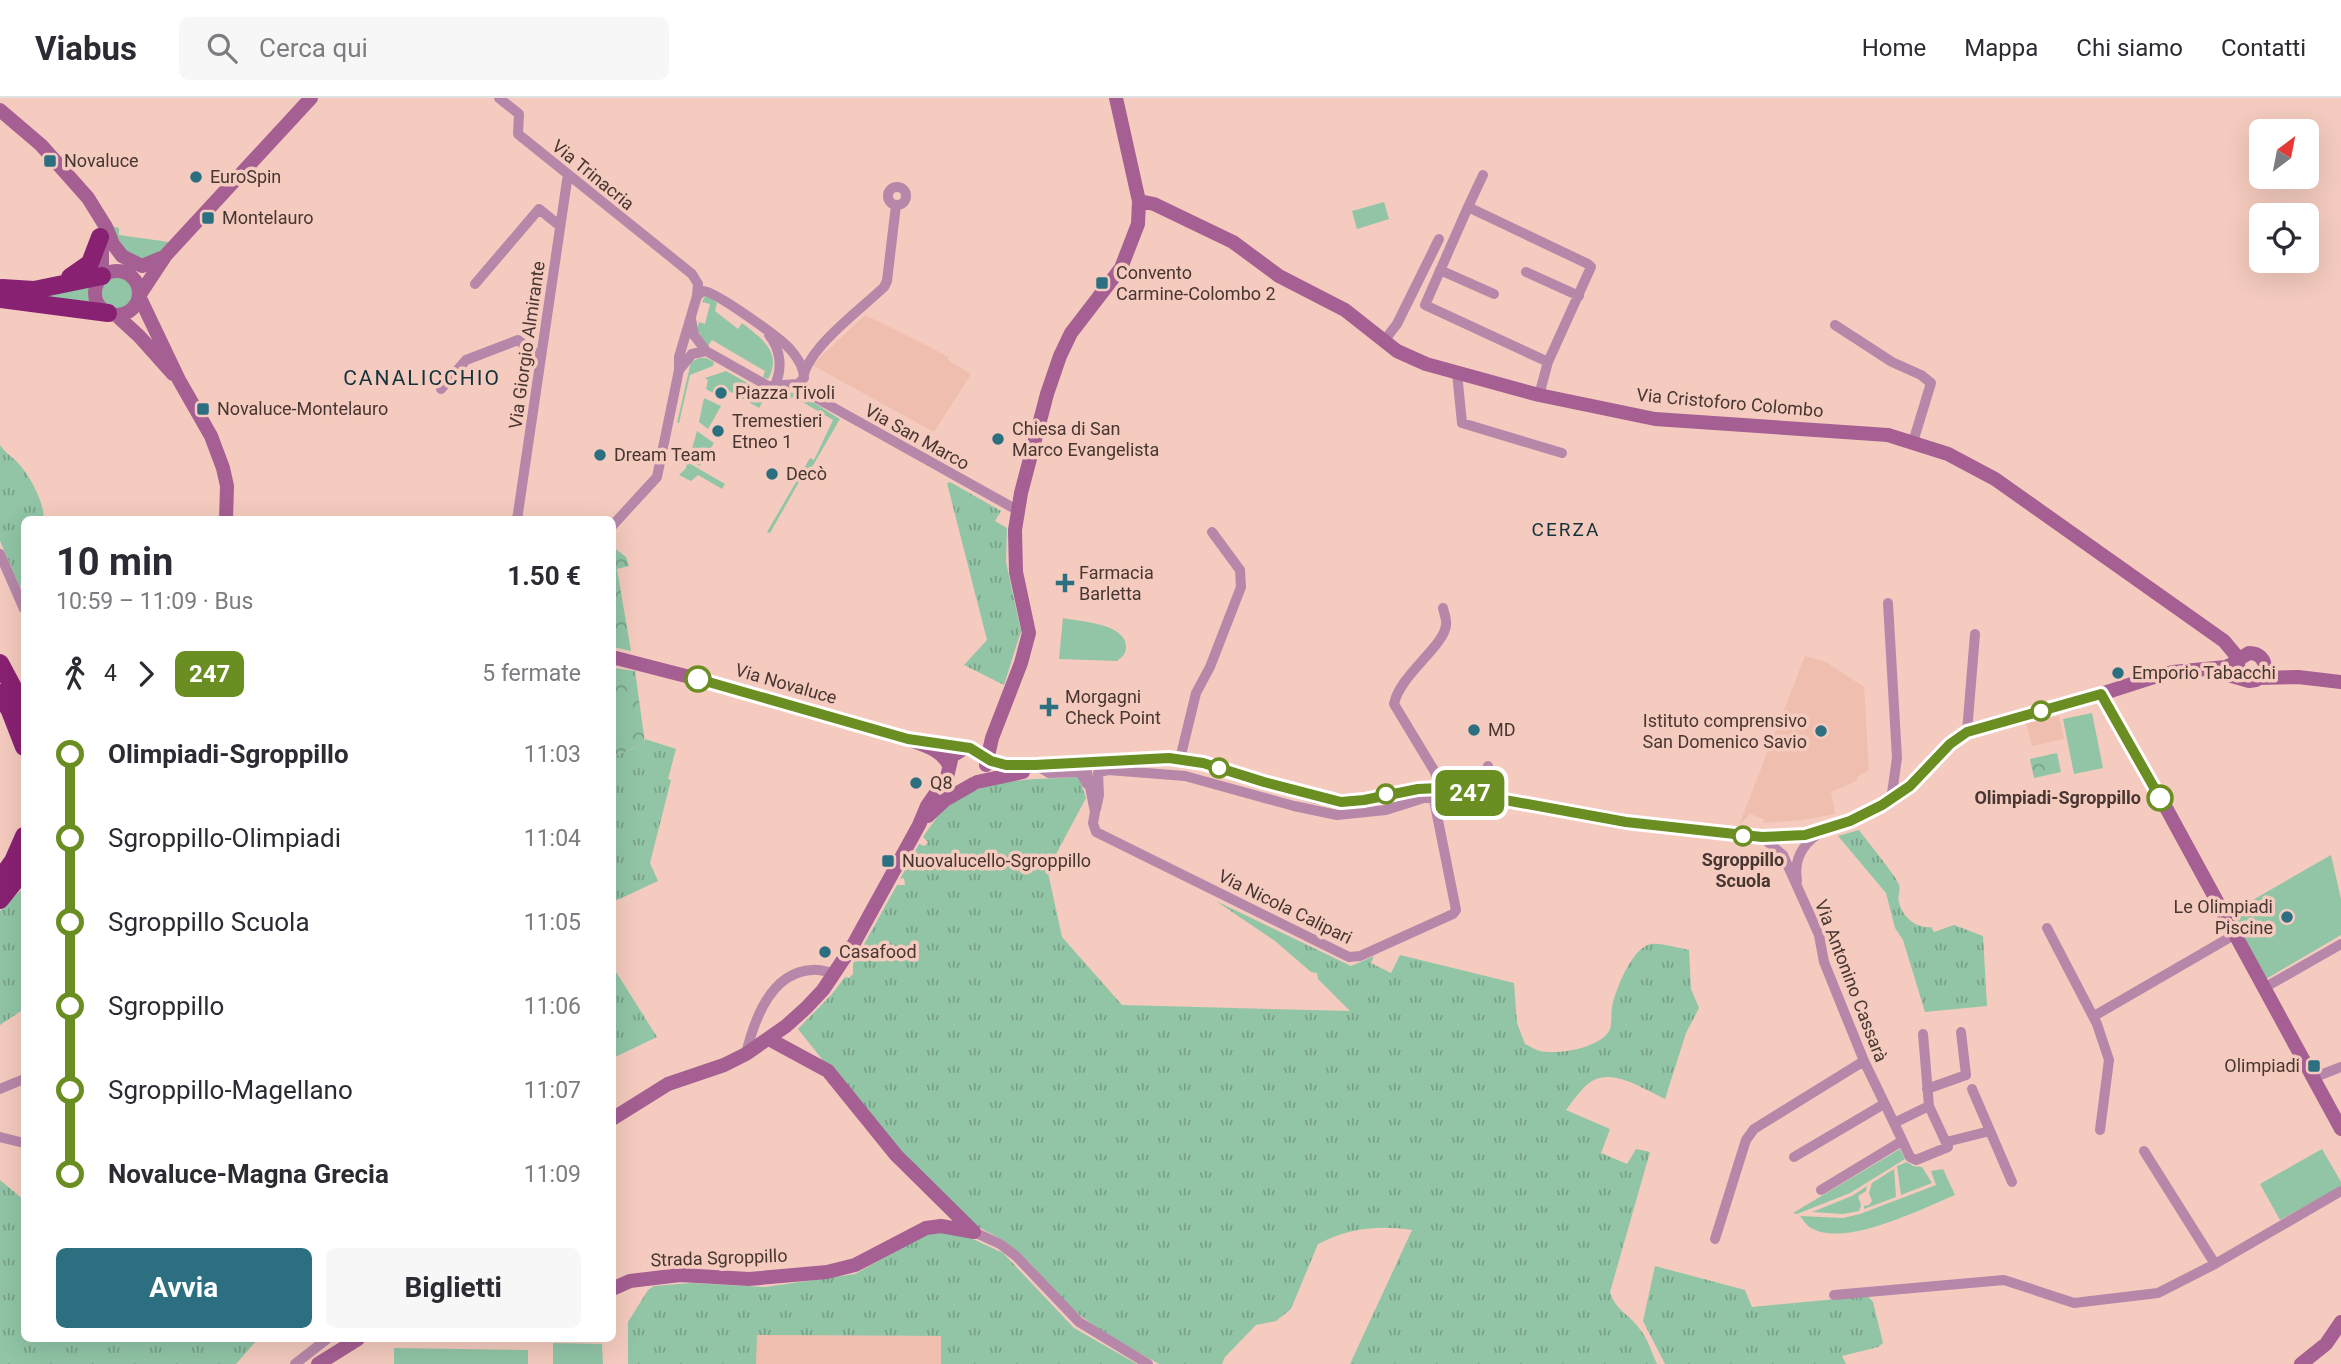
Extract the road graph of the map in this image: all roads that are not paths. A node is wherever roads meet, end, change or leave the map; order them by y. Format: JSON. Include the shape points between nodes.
{"nodes":[{"id":1,"x":311,"y":98,"type":"edge"},
{"id":2,"x":499,"y":98,"type":"edge"},
{"id":3,"x":1116,"y":98,"type":"edge"},
{"id":4,"x":0,"y":110,"type":"edge"},
{"id":5,"x":568,"y":174,"type":"junction"},
{"id":6,"x":1483,"y":175,"type":"dead end"},
{"id":7,"x":1139,"y":201,"type":"junction"},
{"id":8,"x":896,"y":205,"type":"dead end"},
{"id":9,"x":1468,"y":207,"type":"junction"},
{"id":10,"x":95,"y":211,"type":"junction"},
{"id":11,"x":560,"y":226,"type":"junction"},
{"id":12,"x":100,"y":237,"type":"junction"},
{"id":13,"x":1439,"y":239,"type":"dead end"},
{"id":14,"x":166,"y":255,"type":"junction"},
{"id":15,"x":685,"y":268,"type":"junction"},
{"id":16,"x":1440,"y":270,"type":"junction"},
{"id":17,"x":1525,"y":272,"type":"dead end"},
{"id":18,"x":102,"y":276,"type":"junction"},
{"id":19,"x":58,"y":283,"type":"junction"},
{"id":20,"x":475,"y":284,"type":"dead end"},
{"id":21,"x":0,"y":288,"type":"edge"},
{"id":22,"x":1494,"y":294,"type":"dead end"},
{"id":23,"x":139,"y":296,"type":"junction"},
{"id":24,"x":697,"y":296,"type":"junction"},
{"id":25,"x":1579,"y":296,"type":"junction"},
{"id":26,"x":0,"y":299,"type":"edge"},
{"id":27,"x":723,"y":299,"type":"junction"},
{"id":28,"x":112,"y":314,"type":"junction"},
{"id":29,"x":691,"y":319,"type":"junction"},
{"id":30,"x":1835,"y":325,"type":"dead end"},
{"id":31,"x":765,"y":331,"type":"junction"},
{"id":32,"x":1384,"y":341,"type":"junction"},
{"id":33,"x":820,"y":347,"type":"junction"},
{"id":34,"x":790,"y":350,"type":"junction"},
{"id":35,"x":706,"y":351,"type":"junction"},
{"id":36,"x":541,"y":358,"type":"junction"},
{"id":37,"x":1548,"y":362,"type":"junction"},
{"id":38,"x":679,"y":370,"type":"junction"},
{"id":39,"x":1457,"y":373,"type":"junction"},
{"id":40,"x":804,"y":374,"type":"junction"},
{"id":41,"x":179,"y":380,"type":"junction"},
{"id":42,"x":774,"y":387,"type":"junction"},
{"id":43,"x":801,"y":387,"type":"junction"},
{"id":44,"x":441,"y":389,"type":"dead end"},
{"id":45,"x":1539,"y":395,"type":"junction"},
{"id":46,"x":1913,"y":442,"type":"junction"},
{"id":47,"x":1562,"y":453,"type":"dead end"},
{"id":48,"x":1017,"y":510,"type":"junction"},
{"id":49,"x":226,"y":516,"type":"edge"},
{"id":50,"x":518,"y":516,"type":"edge"},
{"id":51,"x":616,"y":522,"type":"edge"},
{"id":52,"x":1212,"y":532,"type":"dead end"},
{"id":53,"x":0,"y":554,"type":"edge"},
{"id":54,"x":21,"y":602,"type":"edge"},
{"id":55,"x":1888,"y":603,"type":"dead end"},
{"id":56,"x":1443,"y":608,"type":"dead end"},
{"id":57,"x":1975,"y":634,"type":"dead end"},
{"id":58,"x":2224,"y":641,"type":"junction"},
{"id":59,"x":2258,"y":655,"type":"junction"},
{"id":60,"x":616,"y":658,"type":"edge"},
{"id":61,"x":2239,"y":660,"type":"junction"},
{"id":62,"x":0,"y":663,"type":"edge"},
{"id":63,"x":2209,"y":670,"type":"junction"},
{"id":64,"x":2298,"y":677,"type":"junction"},
{"id":65,"x":2242,"y":678,"type":"junction"},
{"id":66,"x":2260,"y":678,"type":"junction"},
{"id":67,"x":2341,"y":682,"type":"edge"},
{"id":68,"x":0,"y":693,"type":"edge"},
{"id":69,"x":2101,"y":694,"type":"junction"},
{"id":70,"x":21,"y":702,"type":"edge"},
{"id":71,"x":1002,"y":710,"type":"junction"},
{"id":72,"x":1967,"y":732,"type":"junction"},
{"id":73,"x":992,"y":738,"type":"junction"},
{"id":74,"x":21,"y":739,"type":"edge"},
{"id":75,"x":908,"y":739,"type":"junction"},
{"id":76,"x":966,"y":748,"type":"junction"},
{"id":77,"x":1897,"y":758,"type":"junction"},
{"id":78,"x":1180,"y":759,"type":"junction"},
{"id":79,"x":985,"y":760,"type":"junction"},
{"id":80,"x":1086,"y":762,"type":"junction"},
{"id":81,"x":1058,"y":764,"type":"junction"},
{"id":82,"x":1108,"y":765,"type":"junction"},
{"id":83,"x":1015,"y":766,"type":"junction"},
{"id":84,"x":1488,"y":766,"type":"dead end"},
{"id":85,"x":949,"y":767,"type":"junction"},
{"id":86,"x":1042,"y":769,"type":"junction"},
{"id":87,"x":975,"y":783,"type":"junction"},
{"id":88,"x":1910,"y":786,"type":"junction"},
{"id":89,"x":1431,"y":791,"type":"junction"},
{"id":90,"x":1091,"y":794,"type":"junction"},
{"id":91,"x":1475,"y":794,"type":"junction"},
{"id":92,"x":1891,"y":800,"type":"junction"},
{"id":93,"x":1095,"y":812,"type":"junction"},
{"id":94,"x":919,"y":825,"type":"junction"},
{"id":95,"x":1825,"y":830,"type":"junction"},
{"id":96,"x":1790,"y":836,"type":"junction"},
{"id":97,"x":1762,"y":837,"type":"junction"},
{"id":98,"x":21,"y":843,"type":"edge"},
{"id":99,"x":1800,"y":854,"type":"junction"},
{"id":100,"x":1783,"y":855,"type":"junction"},
{"id":101,"x":21,"y":874,"type":"edge"},
{"id":102,"x":0,"y":879,"type":"edge"},
{"id":103,"x":1798,"y":888,"type":"junction"},
{"id":104,"x":0,"y":900,"type":"edge"},
{"id":105,"x":2046,"y":928,"type":"dead end"},
{"id":106,"x":2234,"y":935,"type":"junction"},
{"id":107,"x":2341,"y":944,"type":"edge"},
{"id":108,"x":834,"y":973,"type":"junction"},
{"id":109,"x":2264,"y":988,"type":"junction"},
{"id":110,"x":2094,"y":1016,"type":"junction"},
{"id":111,"x":1961,"y":1032,"type":"dead end"},
{"id":112,"x":1923,"y":1034,"type":"dead end"},
{"id":113,"x":768,"y":1039,"type":"junction"},
{"id":114,"x":746,"y":1054,"type":"junction"},
{"id":115,"x":1864,"y":1061,"type":"junction"},
{"id":116,"x":2341,"y":1067,"type":"edge"},
{"id":117,"x":2313,"y":1078,"type":"junction"},
{"id":118,"x":21,"y":1080,"type":"edge"},
{"id":119,"x":0,"y":1089,"type":"edge"},
{"id":120,"x":1927,"y":1089,"type":"junction"},
{"id":121,"x":1972,"y":1089,"type":"dead end"},
{"id":122,"x":1884,"y":1104,"type":"junction"},
{"id":123,"x":1929,"y":1106,"type":"junction"},
{"id":124,"x":616,"y":1116,"type":"edge"},
{"id":125,"x":1894,"y":1124,"type":"junction"},
{"id":126,"x":2341,"y":1129,"type":"edge"},
{"id":127,"x":2100,"y":1130,"type":"dead end"},
{"id":128,"x":1990,"y":1131,"type":"junction"},
{"id":129,"x":0,"y":1138,"type":"edge"},
{"id":130,"x":1902,"y":1141,"type":"junction"},
{"id":131,"x":21,"y":1142,"type":"edge"},
{"id":132,"x":1946,"y":1142,"type":"junction"},
{"id":133,"x":2144,"y":1151,"type":"dead end"},
{"id":134,"x":1794,"y":1157,"type":"dead end"},
{"id":135,"x":2012,"y":1182,"type":"dead end"},
{"id":136,"x":1821,"y":1190,"type":"dead end"},
{"id":137,"x":2341,"y":1191,"type":"edge"},
{"id":138,"x":974,"y":1232,"type":"junction"},
{"id":139,"x":1714,"y":1239,"type":"dead end"},
{"id":140,"x":2215,"y":1264,"type":"junction"},
{"id":141,"x":616,"y":1287,"type":"edge"},
{"id":142,"x":1834,"y":1295,"type":"dead end"},
{"id":143,"x":2341,"y":1322,"type":"edge"},
{"id":144,"x":323,"y":1342,"type":"edge"},
{"id":145,"x":353,"y":1342,"type":"edge"},
{"id":146,"x":295,"y":1364,"type":"edge"},
{"id":147,"x":318,"y":1364,"type":"edge"},
{"id":148,"x":1148,"y":1364,"type":"edge"},
{"id":149,"x":2301,"y":1364,"type":"edge"}],
"edges":[{"from":1,"to":14,"type":"main road"},
{"from":2,"to":5,"type":"street","name":"Via Trinacria","via":[[519,114],[518,134]]},
{"from":3,"to":7,"type":"main road"},
{"from":4,"to":10,"type":"main road","via":[[41,145]]},
{"from":5,"to":11,"type":"street","name":"Via Giorgio Almirante"},
{"from":5,"to":15,"type":"street","name":"Via Trinacria"},
{"from":6,"to":9,"type":"street"},
{"from":7,"to":32,"type":"main road","name":"Via Cristoforo Colombo","via":[[1233,242],[1293,285],[1345,310]]},
{"from":7,"to":48,"type":"main road","via":[[1139,224],[1126,258],[1071,333],[1060,356]]},
{"from":8,"to":33,"type":"street","via":[[884,287]]},
{"from":9,"to":16,"type":"street"},
{"from":9,"to":25,"type":"street","via":[[1588,264],[1591,271]]},
{"from":10,"to":12,"type":"main road"},
{"from":10,"to":14,"type":"main road","via":[[117,251],[128,260],[142,266]]},
{"from":11,"to":20,"type":"street","via":[[539,209]]},
{"from":11,"to":36,"type":"street","name":"Via Giorgio Almirante"},
{"from":12,"to":18,"type":"main road"},
{"from":12,"to":19,"type":"highway","via":[[90,263]]},
{"from":13,"to":32,"type":"street"},
{"from":14,"to":23,"type":"main road"},
{"from":15,"to":24,"type":"street","via":[[698,284]]},
{"from":15,"to":27,"type":"street","name":"Via Trinacria"},
{"from":16,"to":22,"type":"street"},
{"from":16,"to":37,"type":"street","via":[[1424,305]]},
{"from":17,"to":25,"type":"street"},
{"from":18,"to":19,"type":"highway"},
{"from":18,"to":23,"type":"main road","via":[[114,271],[127,273],[137,283]]},
{"from":18,"to":28,"type":"main road","via":[[95,296],[99,306]]},
{"from":19,"to":21,"type":"highway","via":[[23,290]]},
{"from":23,"to":28,"type":"main road","via":[[133,308]]},
{"from":23,"to":41,"type":"main road"},
{"from":24,"to":27,"type":"street","via":[[708,291]]},
{"from":24,"to":29,"type":"street"},
{"from":25,"to":37,"type":"street"},
{"from":26,"to":28,"type":"highway"},
{"from":27,"to":31,"type":"street","name":"Via Trinacria"},
{"from":28,"to":41,"type":"main road"},
{"from":29,"to":35,"type":"street","via":[[694,335]]},
{"from":29,"to":38,"type":"street"},
{"from":30,"to":46,"type":"street","via":[[1931,383]]},
{"from":31,"to":34,"type":"street","name":"Via Trinacria"},
{"from":31,"to":42,"type":"street","via":[[776,346],[780,364]]},
{"from":32,"to":39,"type":"main road","name":"Via Cristoforo Colombo","via":[[1409,358]]},
{"from":33,"to":34,"type":"street","via":[[806,354]]},
{"from":33,"to":40,"type":"street"},
{"from":34,"to":40,"type":"street"},
{"from":35,"to":38,"type":"street","via":[[692,354]]},
{"from":35,"to":42,"type":"street"},
{"from":36,"to":44,"type":"street","via":[[518,341],[466,360]]},
{"from":36,"to":50,"type":"street","name":"Via Giorgio Almirante"},
{"from":37,"to":45,"type":"street"},
{"from":38,"to":51,"type":"street","via":[[657,477]]},
{"from":39,"to":45,"type":"main road","name":"Via Cristoforo Colombo"},
{"from":39,"to":47,"type":"street","via":[[1462,423]]},
{"from":40,"to":43,"type":"street"},
{"from":41,"to":49,"type":"main road","via":[[211,436],[223,468]]},
{"from":42,"to":43,"type":"street"},
{"from":43,"to":48,"type":"street","name":"Via San Marco"},
{"from":45,"to":46,"type":"main road","name":"Via Cristoforo Colombo","via":[[1656,419],[1888,435]]},
{"from":46,"to":58,"type":"main road","name":"Via Cristoforo Colombo","via":[[1995,479]]},
{"from":48,"to":71,"type":"main road","via":[[1014,554],[1029,633]]},
{"from":52,"to":78,"type":"street","via":[[1240,570],[1241,587],[1196,693]]},
{"from":53,"to":54,"type":"street"},
{"from":55,"to":77,"type":"street"},
{"from":56,"to":89,"type":"street","via":[[1447,624],[1441,639],[1405,682],[1394,704],[1435,772]]},
{"from":57,"to":72,"type":"street"},
{"from":58,"to":59,"type":"main road"},
{"from":58,"to":61,"type":"main road"},
{"from":59,"to":61,"type":"main road","via":[[2245,654]]},
{"from":59,"to":64,"type":"main road"},
{"from":59,"to":66,"type":"main road","via":[[2265,669]]},
{"from":60,"to":75,"type":"main road","name":"Via Novaluce"},
{"from":61,"to":63,"type":"main road"},
{"from":61,"to":65,"type":"main road","via":[[2237,670]]},
{"from":62,"to":70,"type":"highway"},
{"from":63,"to":65,"type":"main road"},
{"from":63,"to":69,"type":"main road","via":[[2173,672]]},
{"from":64,"to":66,"type":"main road"},
{"from":64,"to":67,"type":"main road"},
{"from":65,"to":66,"type":"main road"},
{"from":68,"to":74,"type":"highway"},
{"from":69,"to":72,"type":"main road"},
{"from":69,"to":106,"type":"main road"},
{"from":71,"to":73,"type":"main road"},
{"from":71,"to":76,"type":"main road","via":[[985,734]]},
{"from":72,"to":88,"type":"main road"},
{"from":73,"to":79,"type":"main road"},
{"from":73,"to":83,"type":"main road"},
{"from":75,"to":76,"type":"main road"},
{"from":75,"to":85,"type":"main road","via":[[936,751]]},
{"from":76,"to":79,"type":"main road","via":[[975,749]]},
{"from":76,"to":85,"type":"main road","via":[[952,756]]},
{"from":77,"to":88,"type":"street","via":[[1901,779]]},
{"from":77,"to":92,"type":"street"},
{"from":78,"to":82,"type":"main road"},
{"from":78,"to":89,"type":"main road","via":[[1341,802]]},
{"from":79,"to":83,"type":"main road"},
{"from":79,"to":87,"type":"main road","via":[[984,775]]},
{"from":80,"to":81,"type":"main road"},
{"from":80,"to":82,"type":"main road"},
{"from":80,"to":90,"type":"street","name":"Via Nicola Calipari"},
{"from":81,"to":83,"type":"main road"},
{"from":81,"to":86,"type":"main road"},
{"from":82,"to":89,"type":"street","via":[[1185,775],[1337,815],[1386,810]]},
{"from":82,"to":93,"type":"street","via":[[1098,773]]},
{"from":84,"to":91,"type":"street"},
{"from":85,"to":87,"type":"main road","via":[[959,782]]},
{"from":85,"to":94,"type":"main road"},
{"from":86,"to":87,"type":"main road"},
{"from":86,"to":90,"type":"street","via":[[1080,772]]},
{"from":87,"to":94,"type":"main road","via":[[945,800]]},
{"from":88,"to":92,"type":"main road"},
{"from":89,"to":91,"type":"main road"},
{"from":89,"to":93,"type":"street","name":"Via Nicola Calipari","via":[[1456,910],[1354,957],[1096,832]]},
{"from":90,"to":93,"type":"street","name":"Via Nicola Calipari"},
{"from":91,"to":97,"type":"main road","via":[[1626,822]]},
{"from":92,"to":95,"type":"main road"},
{"from":94,"to":108,"type":"main road"},
{"from":95,"to":96,"type":"main road"},
{"from":95,"to":99,"type":"street"},
{"from":96,"to":97,"type":"main road"},
{"from":96,"to":99,"type":"street"},
{"from":96,"to":100,"type":"street"},
{"from":97,"to":100,"type":"street"},
{"from":98,"to":102,"type":"highway"},
{"from":99,"to":103,"type":"street"},
{"from":100,"to":103,"type":"street","name":"Via Antonino Cassarà"},
{"from":101,"to":104,"type":"highway"},
{"from":103,"to":115,"type":"street","name":"Via Antonino Cassarà"},
{"from":105,"to":110,"type":"street"},
{"from":106,"to":109,"type":"main road"},
{"from":106,"to":110,"type":"street"},
{"from":107,"to":109,"type":"street"},
{"from":108,"to":113,"type":"main road","via":[[806,1008]]},
{"from":108,"to":114,"type":"street","via":[[810,970],[781,982],[752,1024]]},
{"from":109,"to":117,"type":"main road"},
{"from":110,"to":127,"type":"street","via":[[2109,1060]]},
{"from":111,"to":120,"type":"street","via":[[1966,1074]]},
{"from":112,"to":120,"type":"street"},
{"from":113,"to":114,"type":"main road"},
{"from":113,"to":138,"type":"main road","via":[[828,1071],[896,1155]]},
{"from":114,"to":124,"type":"main road","via":[[668,1084]]},
{"from":115,"to":122,"type":"street","name":"Via Antonino Cassarà"},
{"from":115,"to":139,"type":"street","via":[[1754,1129],[1745,1140]]},
{"from":116,"to":117,"type":"street"},
{"from":117,"to":126,"type":"main road"},
{"from":118,"to":119,"type":"street"},
{"from":120,"to":123,"type":"street"},
{"from":121,"to":128,"type":"street"},
{"from":122,"to":125,"type":"street","name":"Via Antonino Cassarà"},
{"from":122,"to":134,"type":"street"},
{"from":123,"to":125,"type":"street"},
{"from":123,"to":132,"type":"street"},
{"from":125,"to":130,"type":"street","name":"Via Antonino Cassarà"},
{"from":128,"to":132,"type":"street"},
{"from":128,"to":135,"type":"street"},
{"from":129,"to":131,"type":"street"},
{"from":130,"to":132,"type":"street","via":[[1916,1160],[1948,1147]]},
{"from":130,"to":136,"type":"street"},
{"from":133,"to":140,"type":"street"},
{"from":137,"to":140,"type":"street"},
{"from":138,"to":141,"type":"main road","name":"Strada Sgroppillo","via":[[926,1228],[855,1265],[827,1272],[749,1279],[680,1275]]},
{"from":138,"to":148,"type":"street","name":"Strada Sgroppillo","via":[[1016,1256],[1079,1322]]},
{"from":140,"to":142,"type":"street","via":[[2158,1293],[2085,1303],[2004,1280]]},
{"from":143,"to":149,"type":"main road","via":[[2326,1345]]},
{"from":144,"to":146,"type":"street"},
{"from":145,"to":147,"type":"main road"}]}
